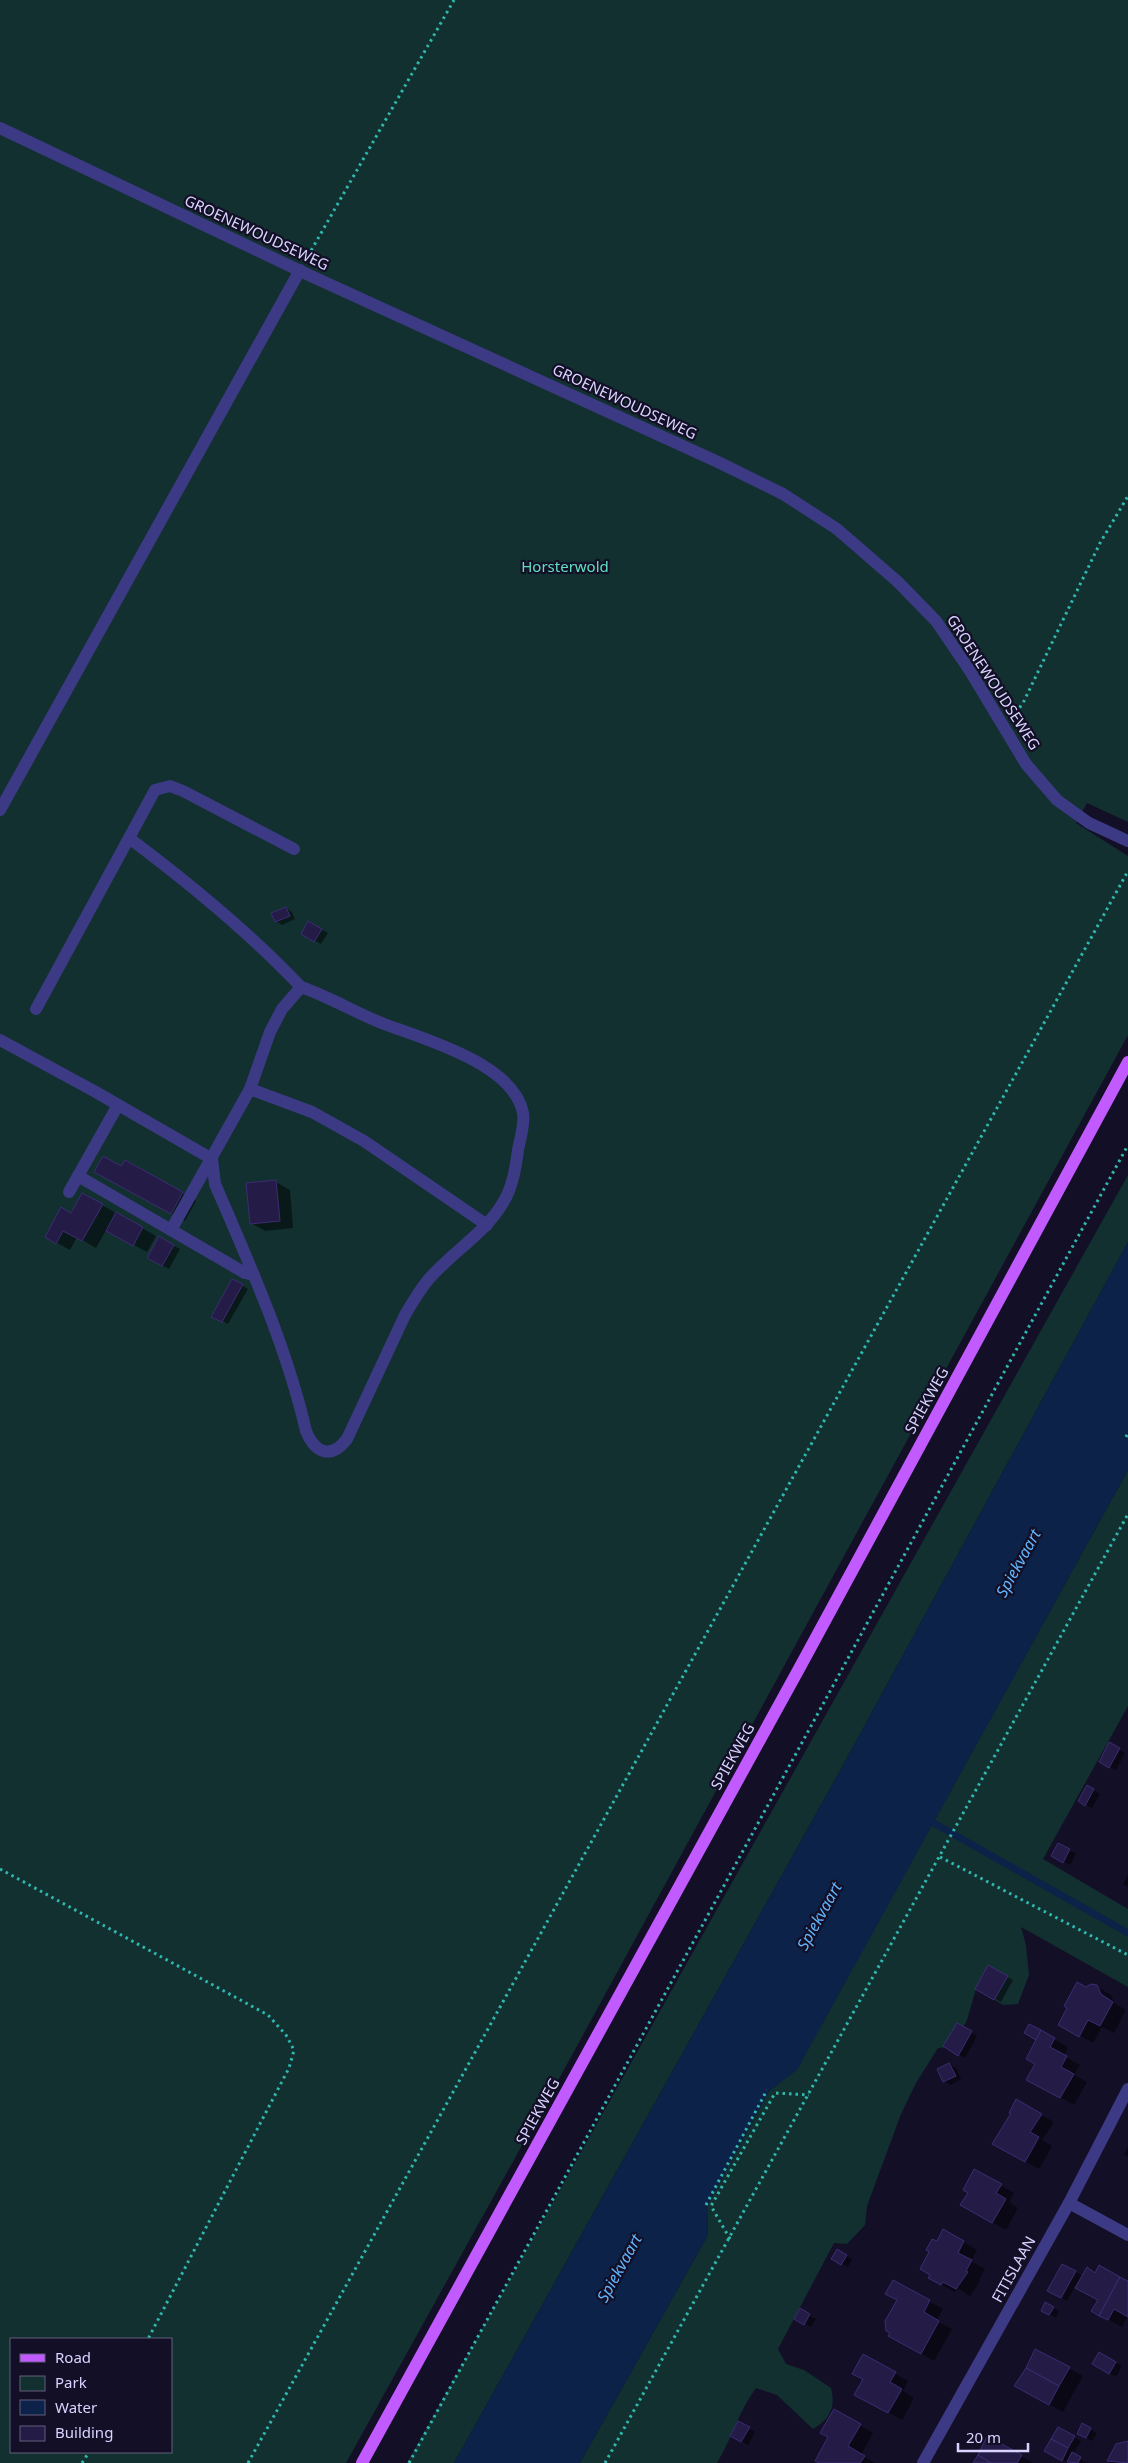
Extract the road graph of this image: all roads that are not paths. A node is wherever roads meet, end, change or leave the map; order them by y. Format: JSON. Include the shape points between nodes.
{"nodes":[{"id":1,"x":0,"y":128,"type":"edge"},
{"id":2,"x":300,"y":270,"type":"junction"},
{"id":3,"x":0,"y":810,"type":"edge"},
{"id":4,"x":129,"y":838,"type":"junction"},
{"id":5,"x":1128,"y":841,"type":"edge"},
{"id":6,"x":294,"y":849,"type":"dead end"},
{"id":7,"x":301,"y":987,"type":"junction"},
{"id":8,"x":36,"y":1008,"type":"dead end"},
{"id":9,"x":0,"y":1040,"type":"edge"},
{"id":10,"x":1128,"y":1062,"type":"edge"},
{"id":11,"x":250,"y":1089,"type":"junction"},
{"id":12,"x":118,"y":1105,"type":"junction"},
{"id":13,"x":212,"y":1159,"type":"junction"},
{"id":14,"x":78,"y":1176,"type":"junction"},
{"id":15,"x":69,"y":1192,"type":"dead end"},
{"id":16,"x":487,"y":1225,"type":"junction"},
{"id":17,"x":171,"y":1230,"type":"junction"},
{"id":18,"x":254,"y":1274,"type":"junction"},
{"id":19,"x":1128,"y":2089,"type":"edge"},
{"id":20,"x":1069,"y":2203,"type":"junction"},
{"id":21,"x":1128,"y":2235,"type":"edge"},
{"id":22,"x":362,"y":2463,"type":"edge"},
{"id":23,"x":923,"y":2463,"type":"edge"}],
"edges":[{"from":1,"to":2,"type":"street","name":"GROENEWOUDSEWEG"},
{"from":2,"to":3,"type":"street"},
{"from":2,"to":5,"type":"street","name":"GROENEWOUDSEWEG","via":[[718,462],[783,494],[838,529],[936,620],[1026,764],[1057,800],[1089,823]]},
{"from":4,"to":6,"type":"street","via":[[155,790],[170,786]]},
{"from":4,"to":7,"type":"street","via":[[219,910]]},
{"from":4,"to":8,"type":"street"},
{"from":7,"to":11,"type":"street","via":[[282,1009],[270,1032]]},
{"from":7,"to":16,"type":"street","via":[[478,1061],[515,1095],[523,1113],[516,1165],[505,1200]]},
{"from":9,"to":12,"type":"street"},
{"from":10,"to":22,"type":"main road","name":"SPIEKWEG"},
{"from":11,"to":13,"type":"street"},
{"from":11,"to":16,"type":"street","via":[[312,1112],[364,1141]]},
{"from":12,"to":13,"type":"street"},
{"from":12,"to":14,"type":"street"},
{"from":13,"to":17,"type":"street"},
{"from":13,"to":18,"type":"street","via":[[215,1184]]},
{"from":14,"to":15,"type":"street"},
{"from":14,"to":17,"type":"street"},
{"from":16,"to":18,"type":"street","via":[[428,1280],[405,1315],[347,1439],[339,1450],[330,1452],[321,1451],[310,1442],[286,1358]]},
{"from":17,"to":18,"type":"street","via":[[245,1273]]},
{"from":19,"to":20,"type":"street","name":"FITISLAAN"},
{"from":20,"to":21,"type":"street"},
{"from":20,"to":23,"type":"street","name":"FITISLAAN"}]}
